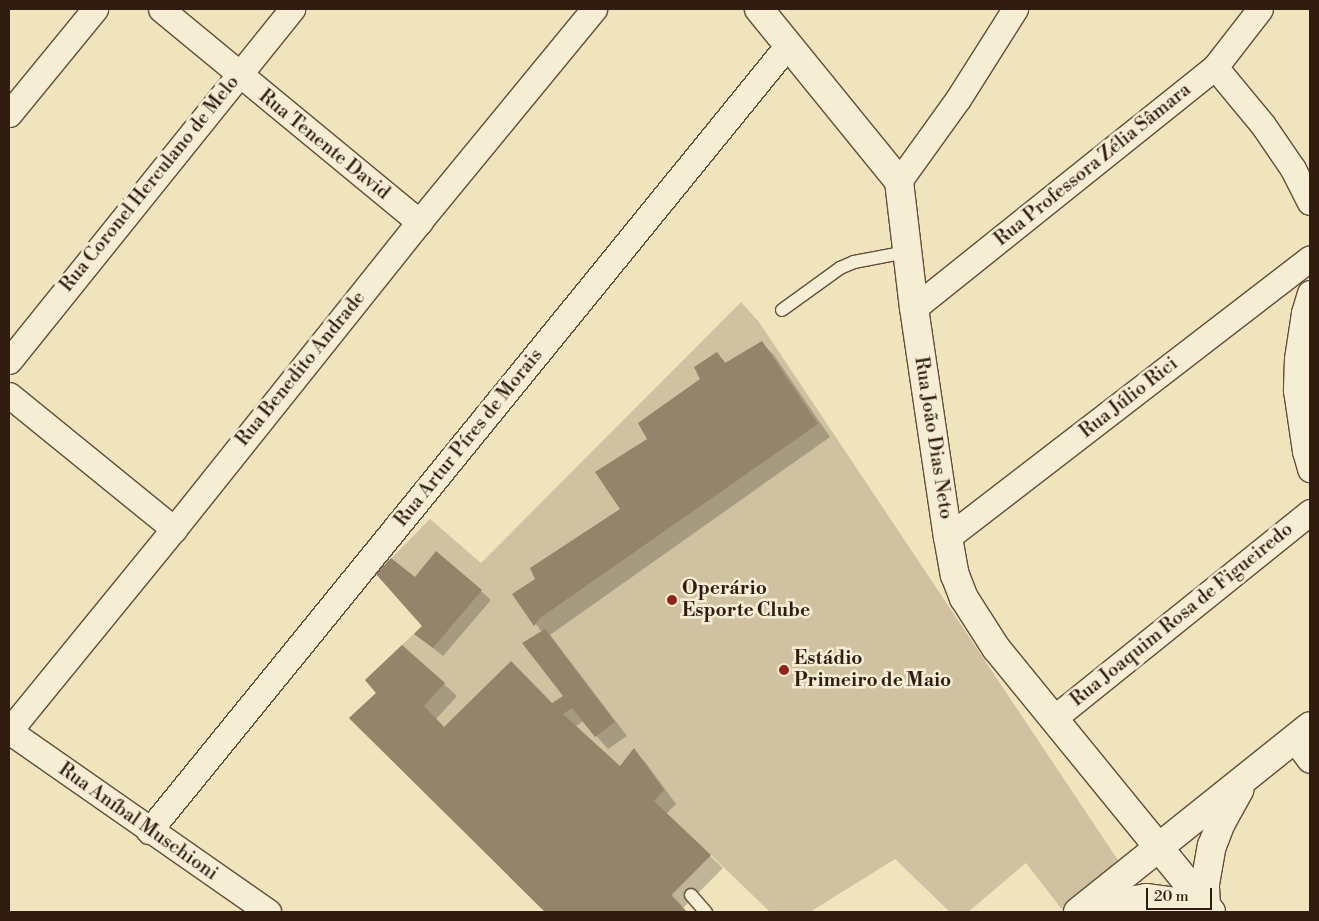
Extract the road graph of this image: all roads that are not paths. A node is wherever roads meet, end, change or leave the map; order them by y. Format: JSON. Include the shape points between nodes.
{"nodes":[{"id":1,"x":95,"y":9,"type":"edge"},
{"id":2,"x":161,"y":9,"type":"edge"},
{"id":3,"x":292,"y":9,"type":"edge"},
{"id":4,"x":594,"y":9,"type":"edge"},
{"id":5,"x":758,"y":9,"type":"edge"},
{"id":6,"x":1015,"y":9,"type":"edge"},
{"id":7,"x":1260,"y":9,"type":"edge"},
{"id":8,"x":788,"y":45,"type":"junction"},
{"id":9,"x":1215,"y":67,"type":"junction"},
{"id":10,"x":237,"y":74,"type":"junction"},
{"id":11,"x":9,"y":114,"type":"edge"},
{"id":12,"x":899,"y":182,"type":"junction"},
{"id":13,"x":1310,"y":202,"type":"edge"},
{"id":14,"x":418,"y":222,"type":"junction"},
{"id":15,"x":907,"y":252,"type":"junction"},
{"id":16,"x":1310,"y":258,"type":"edge"},
{"id":17,"x":1310,"y":293,"type":"edge"},
{"id":18,"x":914,"y":308,"type":"junction"},
{"id":19,"x":782,"y":310,"type":"dead end"},
{"id":20,"x":9,"y":361,"type":"edge"},
{"id":21,"x":9,"y":395,"type":"edge"},
{"id":22,"x":1310,"y":469,"type":"edge"},
{"id":23,"x":1310,"y":512,"type":"edge"},
{"id":24,"x":174,"y":530,"type":"junction"},
{"id":25,"x":948,"y":538,"type":"junction"},
{"id":26,"x":1054,"y":718,"type":"junction"},
{"id":27,"x":9,"y":731,"type":"edge"},
{"id":28,"x":1302,"y":732,"type":"edge"},
{"id":29,"x":1310,"y":760,"type":"edge"},
{"id":30,"x":1246,"y":778,"type":"junction"},
{"id":31,"x":149,"y":831,"type":"junction"},
{"id":32,"x":1159,"y":848,"type":"junction"},
{"id":33,"x":691,"y":895,"type":"dead end"},
{"id":34,"x":1208,"y":909,"type":"edge"},
{"id":35,"x":1080,"y":911,"type":"edge"},
{"id":36,"x":268,"y":912,"type":"edge"},
{"id":37,"x":706,"y":912,"type":"edge"}],
"edges":[{"from":1,"to":11,"type":"street"},
{"from":2,"to":10,"type":"street","name":"Rua Tenente David"},
{"from":3,"to":10,"type":"street","name":"Rua Coronel Herculano de Melo"},
{"from":4,"to":14,"type":"street","name":"Rua Benedito Andrade"},
{"from":5,"to":8,"type":"street"},
{"from":6,"to":12,"type":"street","via":[[958,99]]},
{"from":7,"to":9,"type":"street","name":"Rua Professora Zélia Sâmara"},
{"from":8,"to":12,"type":"street"},
{"from":8,"to":31,"type":"street","name":"Rua Artur Píres de Morais"},
{"from":9,"to":13,"type":"street","via":[[1263,125],[1293,168]]},
{"from":9,"to":18,"type":"street","name":"Rua Professora Zélia Sâmara"},
{"from":10,"to":14,"type":"street","name":"Rua Tenente David"},
{"from":10,"to":20,"type":"street","name":"Rua Coronel Herculano de Melo"},
{"from":12,"to":15,"type":"street","name":"Rua João Dias Neto"},
{"from":14,"to":24,"type":"street","name":"Rua Benedito Andrade"},
{"from":15,"to":18,"type":"street","name":"Rua João Dias Neto"},
{"from":15,"to":19,"type":"lane","via":[[854,262],[840,268]]},
{"from":16,"to":25,"type":"street","name":"Rua Júlio Rici"},
{"from":17,"to":22,"type":"street","via":[[1304,313],[1296,390]]},
{"from":18,"to":25,"type":"street","name":"Rua João Dias Neto"},
{"from":21,"to":24,"type":"street"},
{"from":23,"to":26,"type":"street","name":"Rua Joaquim Rosa de Figueiredo"},
{"from":24,"to":27,"type":"street","name":"Rua Benedito Andrade"},
{"from":25,"to":26,"type":"street","name":"Rua João Dias Neto","via":[[955,575],[964,598],[996,648]]},
{"from":26,"to":32,"type":"street","name":"Rua João Dias Neto"},
{"from":27,"to":31,"type":"street","name":"Rua Aníbal Muschioni"},
{"from":28,"to":29,"type":"street"},
{"from":28,"to":30,"type":"street"},
{"from":30,"to":32,"type":"street"},
{"from":30,"to":34,"type":"street","via":[[1212,846],[1205,884]]},
{"from":31,"to":36,"type":"street","name":"Rua Aníbal Muschioni"},
{"from":32,"to":34,"type":"street","name":"Rua João Dias Neto"},
{"from":32,"to":35,"type":"street"},
{"from":33,"to":37,"type":"lane"},
{"from":34,"to":35,"type":"street","via":[[1146,898]]}]}
